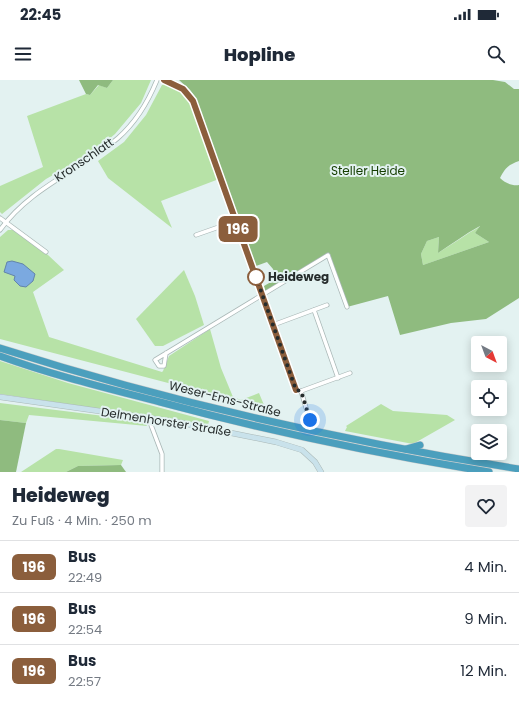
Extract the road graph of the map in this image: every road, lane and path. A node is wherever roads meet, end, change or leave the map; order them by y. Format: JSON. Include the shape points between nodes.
{"nodes":[{"id":1,"x":157,"y":80,"type":"edge"},
{"id":2,"x":164,"y":80,"type":"edge"},
{"id":3,"x":0,"y":218,"type":"edge"},
{"id":4,"x":236,"y":221,"type":"junction"},
{"id":5,"x":5,"y":223,"type":"junction"},
{"id":6,"x":0,"y":230,"type":"edge"},
{"id":7,"x":196,"y":235,"type":"dead end"},
{"id":8,"x":46,"y":252,"type":"dead end"},
{"id":9,"x":262,"y":295,"type":"junction"},
{"id":10,"x":327,"y":305,"type":"dead end"},
{"id":11,"x":346,"y":307,"type":"dead end"},
{"id":12,"x":314,"y":310,"type":"junction"},
{"id":13,"x":273,"y":325,"type":"junction"},
{"id":14,"x":0,"y":348,"type":"edge"},
{"id":15,"x":166,"y":353,"type":"dead end"},
{"id":16,"x":0,"y":356,"type":"edge"},
{"id":17,"x":350,"y":373,"type":"dead end"},
{"id":18,"x":338,"y":378,"type":"junction"},
{"id":19,"x":299,"y":391,"type":"junction"},
{"id":20,"x":0,"y":397,"type":"edge"},
{"id":21,"x":150,"y":418,"type":"junction"},
{"id":22,"x":313,"y":423,"type":"dead end"},
{"id":23,"x":420,"y":445,"type":"dead end"},
{"id":24,"x":405,"y":449,"type":"junction"},
{"id":25,"x":519,"y":469,"type":"edge"},
{"id":26,"x":162,"y":472,"type":"edge"},
{"id":27,"x":321,"y":472,"type":"edge"},
{"id":28,"x":489,"y":472,"type":"edge"}],
"edges":[{"from":1,"to":5,"type":"street","name":"Kronschlatt","via":[[137,116],[119,137],[30,198]]},
{"from":2,"to":4,"type":"street","via":[[183,89],[193,101]]},
{"from":3,"to":5,"type":"street"},
{"from":4,"to":7,"type":"street"},
{"from":4,"to":9,"type":"street"},
{"from":5,"to":6,"type":"street","name":"Kronschlatt"},
{"from":5,"to":8,"type":"street"},
{"from":9,"to":11,"type":"street","via":[[328,255]]},
{"from":9,"to":13,"type":"street"},
{"from":9,"to":15,"type":"street"},
{"from":10,"to":12,"type":"street"},
{"from":12,"to":13,"type":"street"},
{"from":12,"to":18,"type":"street"},
{"from":13,"to":19,"type":"street"},
{"from":14,"to":24,"type":"highway","name":"Weser-Ems-Straße","via":[[191,403]]},
{"from":16,"to":28,"type":"highway","name":"Weser-Ems-Straße","via":[[101,387],[251,425],[401,457]]},
{"from":17,"to":18,"type":"street"},
{"from":18,"to":19,"type":"street"},
{"from":19,"to":22,"type":"street"},
{"from":20,"to":21,"type":"street","name":"Delmenhorster Straße"},
{"from":21,"to":26,"type":"street","via":[[162,454]]},
{"from":21,"to":27,"type":"street","name":"Delmenhorster Straße","via":[[209,427],[294,447],[308,455]]},
{"from":23,"to":24,"type":"highway"},
{"from":24,"to":25,"type":"highway","name":"Weser-Ems-Straße"}]}
